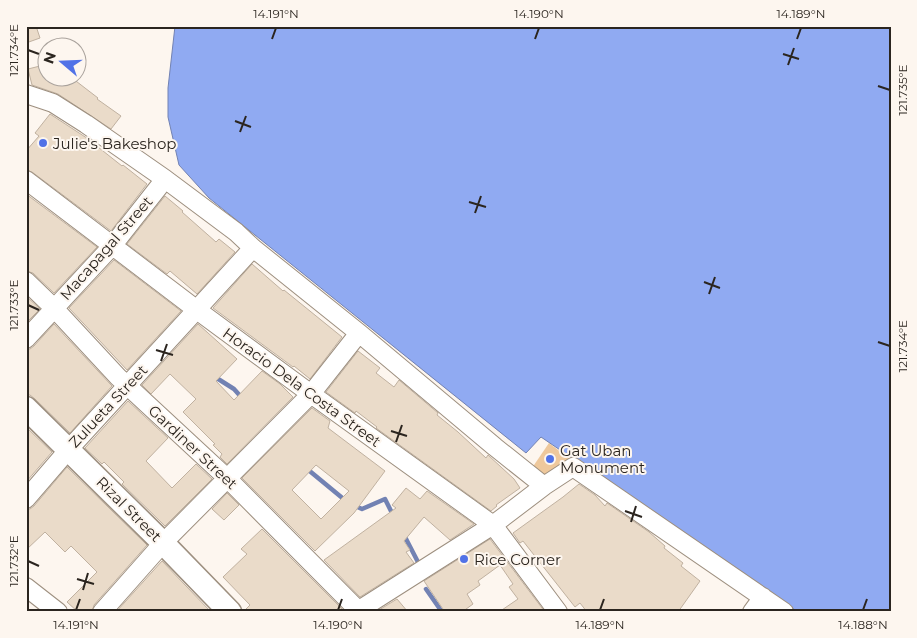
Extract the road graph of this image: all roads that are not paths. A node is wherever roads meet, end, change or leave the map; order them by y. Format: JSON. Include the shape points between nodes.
{"nodes":[{"id":1,"x":26,"y":94,"type":"edge"},
{"id":2,"x":165,"y":179,"type":"junction"},
{"id":3,"x":26,"y":180,"type":"edge"},
{"id":4,"x":113,"y":245,"type":"junction"},
{"id":5,"x":253,"y":248,"type":"junction"},
{"id":6,"x":26,"y":280,"type":"edge"},
{"id":7,"x":54,"y":308,"type":"junction"},
{"id":8,"x":197,"y":310,"type":"junction"},
{"id":9,"x":359,"y":334,"type":"junction"},
{"id":10,"x":26,"y":339,"type":"edge"},
{"id":11,"x":127,"y":386,"type":"junction"},
{"id":12,"x":311,"y":394,"type":"junction"},
{"id":13,"x":26,"y":408,"type":"edge"},
{"id":14,"x":69,"y":449,"type":"junction"},
{"id":15,"x":228,"y":479,"type":"junction"},
{"id":16,"x":544,"y":486,"type":"junction"},
{"id":17,"x":26,"y":499,"type":"edge"},
{"id":18,"x":493,"y":524,"type":"junction"},
{"id":19,"x":164,"y":543,"type":"junction"},
{"id":20,"x":26,"y":587,"type":"edge"},
{"id":21,"x":763,"y":597,"type":"junction"},
{"id":22,"x":358,"y":611,"type":"edge"},
{"id":23,"x":58,"y":612,"type":"edge"},
{"id":24,"x":102,"y":612,"type":"edge"},
{"id":25,"x":230,"y":612,"type":"edge"},
{"id":26,"x":558,"y":612,"type":"edge"},
{"id":27,"x":752,"y":612,"type":"edge"},
{"id":28,"x":784,"y":612,"type":"edge"}],
"edges":[{"from":1,"to":2,"type":"street","via":[[53,103]]},
{"from":2,"to":4,"type":"street","name":"Macapagal Street"},
{"from":2,"to":5,"type":"street"},
{"from":3,"to":4,"type":"street","name":"Horacio Dela Costa Street"},
{"from":4,"to":7,"type":"street","name":"Macapagal Street"},
{"from":4,"to":8,"type":"street","name":"Horacio Dela Costa Street"},
{"from":5,"to":8,"type":"street","name":"Zulueta Street"},
{"from":5,"to":9,"type":"street"},
{"from":6,"to":7,"type":"street","name":"Gardiner Street"},
{"from":7,"to":10,"type":"street","name":"Macapagal Street"},
{"from":7,"to":11,"type":"street","name":"Gardiner Street"},
{"from":8,"to":11,"type":"street","name":"Zulueta Street"},
{"from":8,"to":12,"type":"street","name":"Horacio Dela Costa Street"},
{"from":9,"to":12,"type":"street"},
{"from":9,"to":16,"type":"street"},
{"from":11,"to":14,"type":"street","name":"Zulueta Street"},
{"from":11,"to":15,"type":"street","name":"Gardiner Street"},
{"from":12,"to":15,"type":"street"},
{"from":12,"to":18,"type":"street","name":"Horacio Dela Costa Street"},
{"from":13,"to":14,"type":"main road","name":"Rizal Street"},
{"from":14,"to":17,"type":"street","name":"Zulueta Street"},
{"from":14,"to":19,"type":"main road","name":"Rizal Street"},
{"from":15,"to":19,"type":"street"},
{"from":15,"to":22,"type":"street","name":"Gardiner Street"},
{"from":16,"to":18,"type":"street"},
{"from":16,"to":21,"type":"street","via":[[573,467]]},
{"from":18,"to":22,"type":"street"},
{"from":18,"to":26,"type":"street","name":"Horacio Dela Costa Street"},
{"from":19,"to":24,"type":"street"},
{"from":19,"to":25,"type":"main road","name":"Rizal Street"},
{"from":20,"to":23,"type":"street"},
{"from":21,"to":27,"type":"street"},
{"from":21,"to":28,"type":"street"}]}
